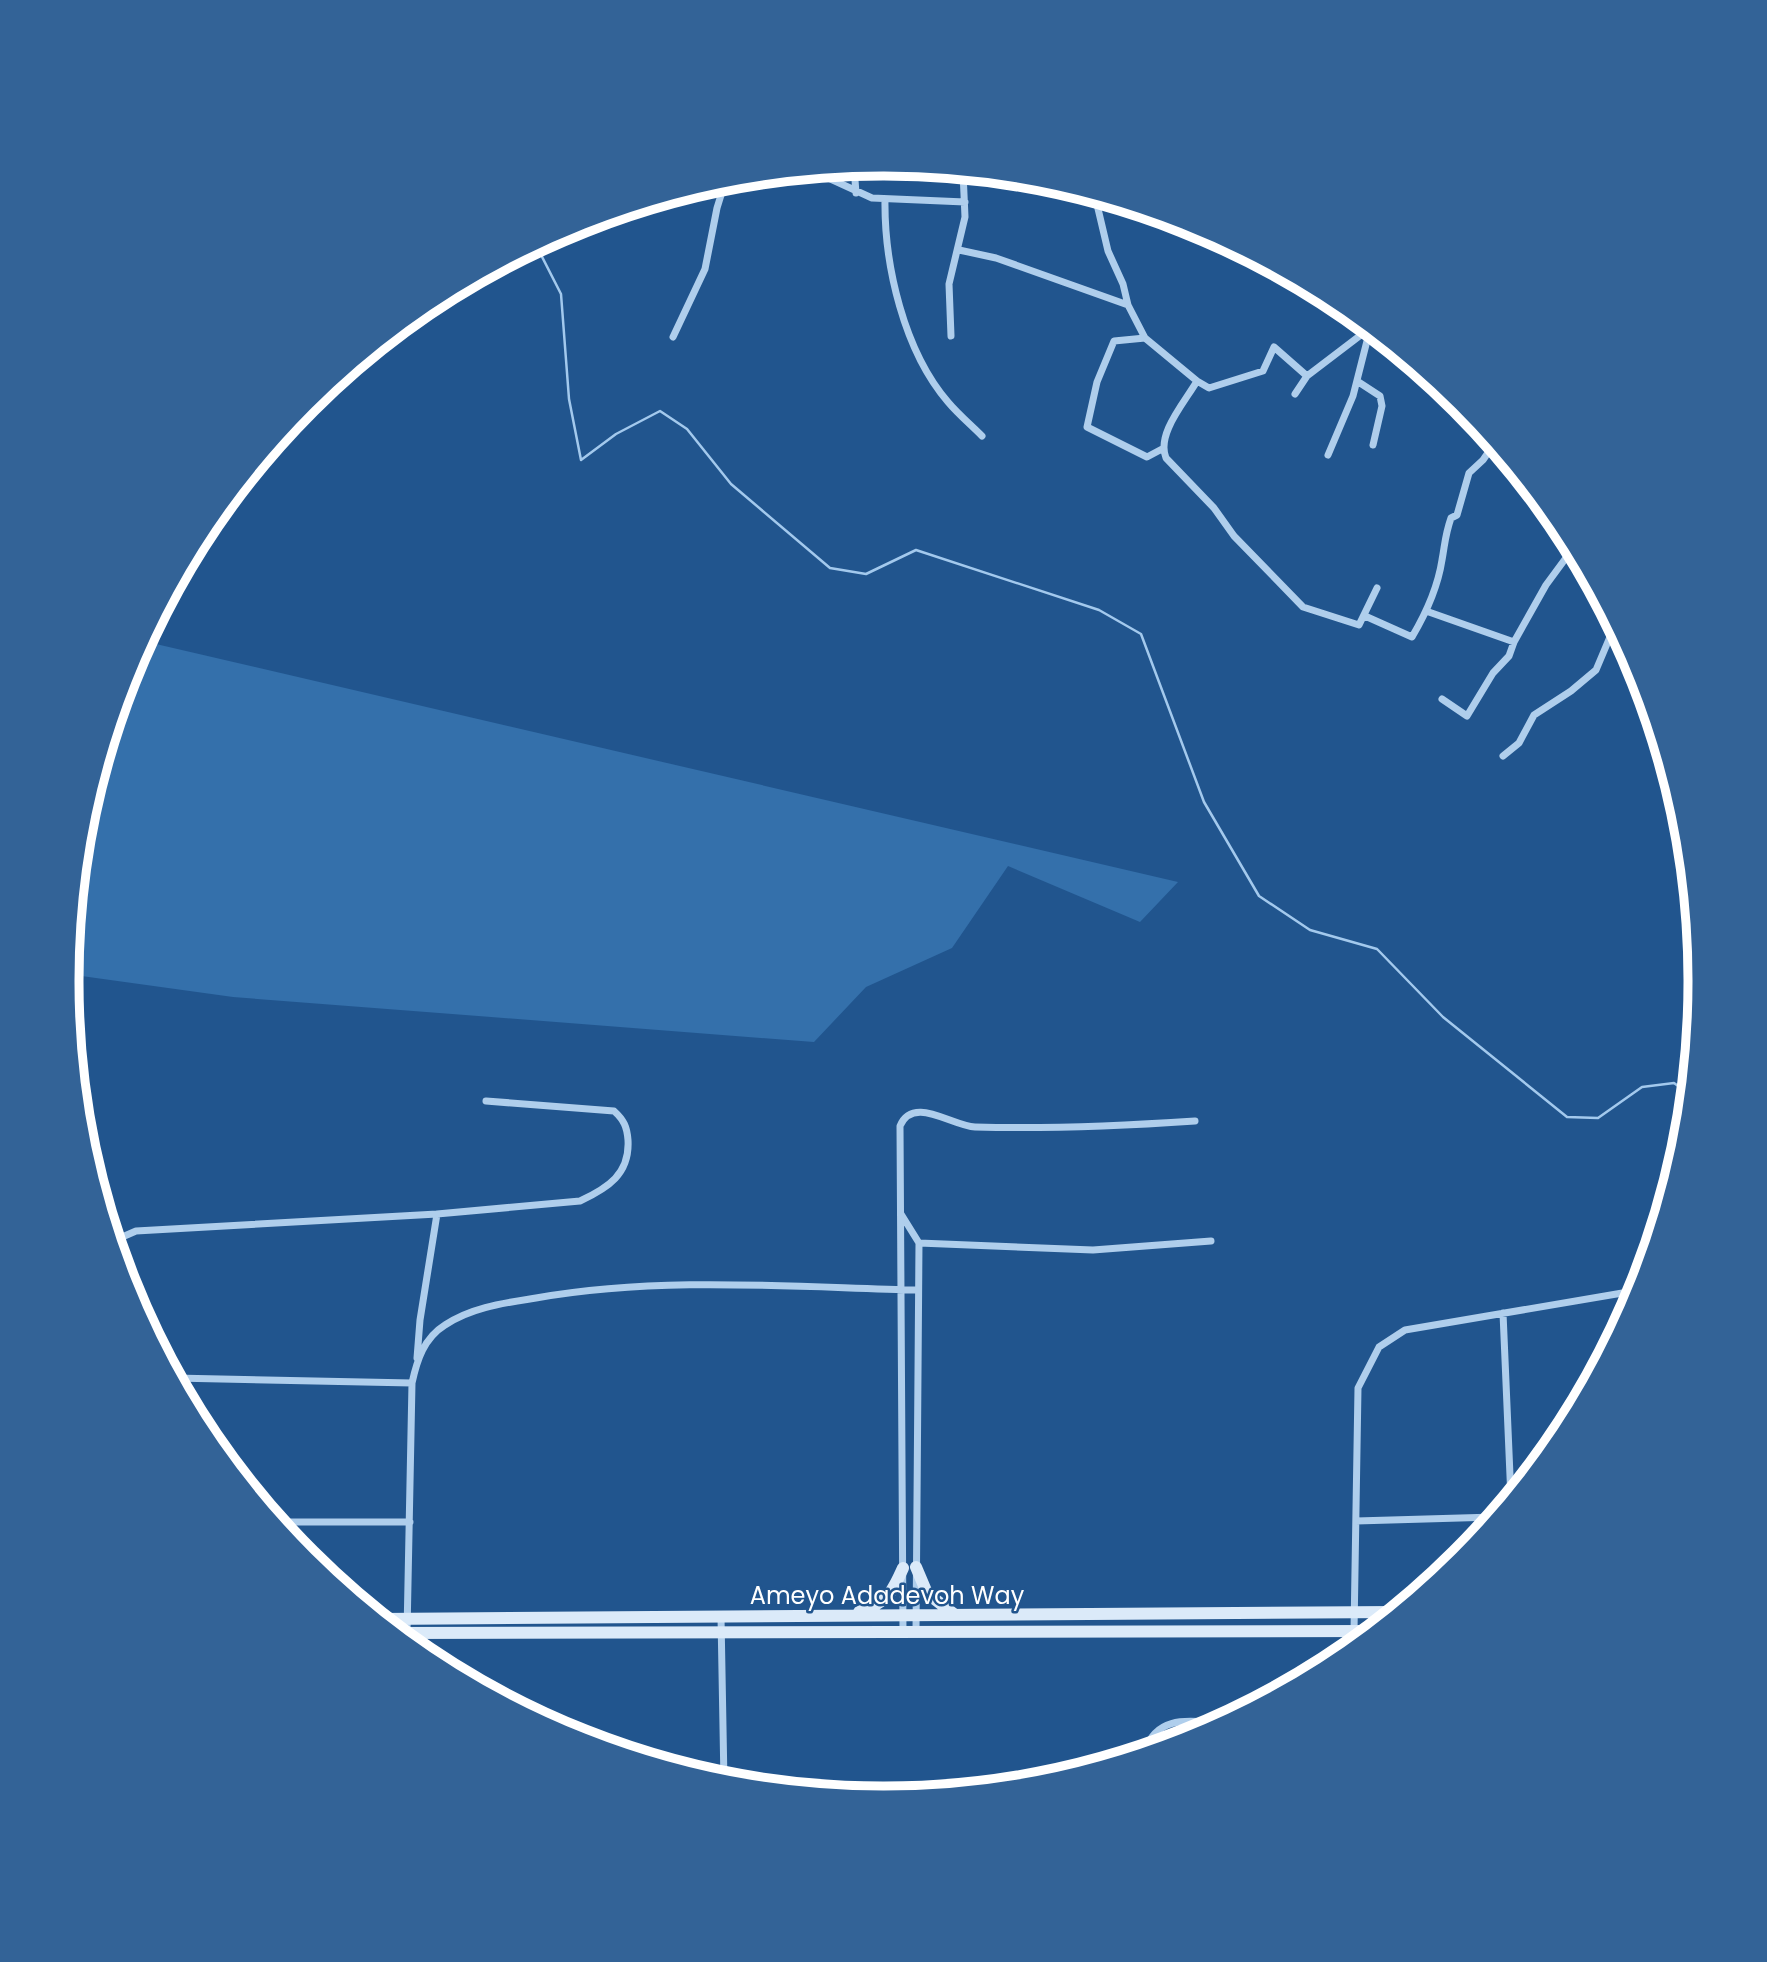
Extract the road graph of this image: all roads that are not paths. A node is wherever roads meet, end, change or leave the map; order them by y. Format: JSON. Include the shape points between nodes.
{"nodes":[{"id":1,"x":855,"y":177,"type":"edge"},
{"id":2,"x":827,"y":178,"type":"edge"},
{"id":3,"x":964,"y":181,"type":"edge"},
{"id":4,"x":722,"y":193,"type":"edge"},
{"id":5,"x":856,"y":193,"type":"junction"},
{"id":6,"x":885,"y":199,"type":"junction"},
{"id":7,"x":965,"y":202,"type":"junction"},
{"id":8,"x":1097,"y":206,"type":"edge"},
{"id":9,"x":959,"y":250,"type":"junction"},
{"id":10,"x":1128,"y":305,"type":"junction"},
{"id":11,"x":1361,"y":334,"type":"edge"},
{"id":12,"x":951,"y":336,"type":"dead end"},
{"id":13,"x":673,"y":337,"type":"dead end"},
{"id":14,"x":1145,"y":338,"type":"junction"},
{"id":15,"x":1367,"y":339,"type":"edge"},
{"id":16,"x":1307,"y":376,"type":"junction"},
{"id":17,"x":1197,"y":381,"type":"junction"},
{"id":18,"x":1357,"y":381,"type":"junction"},
{"id":19,"x":1295,"y":394,"type":"dead end"},
{"id":20,"x":982,"y":436,"type":"dead end"},
{"id":21,"x":1373,"y":445,"type":"dead end"},
{"id":22,"x":1162,"y":449,"type":"junction"},
{"id":23,"x":1489,"y":451,"type":"edge"},
{"id":24,"x":1328,"y":455,"type":"dead end"},
{"id":25,"x":1567,"y":557,"type":"edge"},
{"id":26,"x":1377,"y":588,"type":"dead end"},
{"id":27,"x":1426,"y":611,"type":"junction"},
{"id":28,"x":1365,"y":616,"type":"junction"},
{"id":29,"x":1610,"y":636,"type":"edge"},
{"id":30,"x":1514,"y":642,"type":"junction"},
{"id":31,"x":1442,"y":699,"type":"dead end"},
{"id":32,"x":1503,"y":756,"type":"dead end"},
{"id":33,"x":486,"y":1101,"type":"dead end"},
{"id":34,"x":1195,"y":1121,"type":"dead end"},
{"id":35,"x":900,"y":1212,"type":"junction"},
{"id":36,"x":438,"y":1214,"type":"junction"},
{"id":37,"x":120,"y":1238,"type":"edge"},
{"id":38,"x":1211,"y":1241,"type":"dead end"},
{"id":39,"x":919,"y":1243,"type":"junction"},
{"id":40,"x":902,"y":1290,"type":"junction"},
{"id":41,"x":918,"y":1290,"type":"junction"},
{"id":42,"x":1626,"y":1292,"type":"edge"},
{"id":43,"x":1503,"y":1313,"type":"junction"},
{"id":44,"x":417,"y":1360,"type":"junction"},
{"id":45,"x":184,"y":1378,"type":"edge"},
{"id":46,"x":412,"y":1383,"type":"junction"},
{"id":47,"x":1510,"y":1486,"type":"edge"},
{"id":48,"x":1484,"y":1517,"type":"edge"},
{"id":49,"x":1356,"y":1521,"type":"junction"},
{"id":50,"x":287,"y":1522,"type":"edge"},
{"id":51,"x":410,"y":1522,"type":"junction"},
{"id":52,"x":916,"y":1567,"type":"junction"},
{"id":53,"x":903,"y":1568,"type":"junction"},
{"id":54,"x":1381,"y":1612,"type":"edge"},
{"id":55,"x":1354,"y":1613,"type":"junction"},
{"id":56,"x":909,"y":1615,"type":"junction"},
{"id":57,"x":955,"y":1615,"type":"junction"},
{"id":58,"x":850,"y":1616,"type":"junction"},
{"id":59,"x":721,"y":1617,"type":"junction"},
{"id":60,"x":394,"y":1619,"type":"edge"},
{"id":61,"x":408,"y":1619,"type":"junction"},
{"id":62,"x":405,"y":1627,"type":"edge"},
{"id":63,"x":1354,"y":1631,"type":"joint"},
{"id":64,"x":722,"y":1632,"type":"junction"},
{"id":65,"x":909,"y":1632,"type":"junction"},
{"id":66,"x":413,"y":1633,"type":"edge"},
{"id":67,"x":1197,"y":1721,"type":"edge"},
{"id":68,"x":1152,"y":1739,"type":"edge"},
{"id":69,"x":724,"y":1769,"type":"edge"}],
"edges":[{"from":1,"to":5,"type":"street"},
{"from":2,"to":5,"type":"street"},
{"from":3,"to":7,"type":"street"},
{"from":4,"to":13,"type":"street","via":[[705,269]]},
{"from":5,"to":6,"type":"street"},
{"from":6,"to":7,"type":"street"},
{"from":6,"to":20,"type":"street","via":[[886,245],[916,354],[947,401]]},
{"from":7,"to":9,"type":"street"},
{"from":8,"to":10,"type":"street"},
{"from":9,"to":10,"type":"street","via":[[996,258]]},
{"from":9,"to":12,"type":"street","via":[[949,284]]},
{"from":10,"to":14,"type":"street"},
{"from":11,"to":16,"type":"street"},
{"from":14,"to":17,"type":"street"},
{"from":14,"to":22,"type":"street","via":[[1114,341],[1097,382],[1087,427],[1147,457]]},
{"from":15,"to":18,"type":"street"},
{"from":16,"to":17,"type":"street","via":[[1273,347],[1263,371],[1209,388]]},
{"from":16,"to":19,"type":"street"},
{"from":17,"to":22,"type":"street","via":[[1164,437]]},
{"from":18,"to":21,"type":"street","via":[[1380,396]]},
{"from":18,"to":24,"type":"street"},
{"from":22,"to":28,"type":"street","via":[[1234,536],[1303,607],[1359,625]]},
{"from":23,"to":27,"type":"street","via":[[1465,482],[1458,515],[1451,518],[1442,541],[1442,560]]},
{"from":25,"to":30,"type":"street"},
{"from":26,"to":28,"type":"street"},
{"from":27,"to":28,"type":"street","via":[[1412,637]]},
{"from":27,"to":30,"type":"street"},
{"from":29,"to":32,"type":"street","via":[[1596,670],[1534,715],[1519,743]]},
{"from":30,"to":31,"type":"street","via":[[1467,716]]},
{"from":33,"to":36,"type":"street","via":[[614,1111],[627,1127],[629,1156],[621,1174],[580,1201]]},
{"from":34,"to":35,"type":"street","via":[[1047,1129],[964,1126],[931,1113],[910,1113],[900,1126]]},
{"from":35,"to":39,"type":"street"},
{"from":35,"to":40,"type":"street"},
{"from":36,"to":37,"type":"street","via":[[136,1231]]},
{"from":36,"to":44,"type":"street"},
{"from":38,"to":39,"type":"street","via":[[1093,1251]]},
{"from":39,"to":41,"type":"street"},
{"from":40,"to":41,"type":"street"},
{"from":40,"to":44,"type":"street","via":[[680,1284],[564,1293],[476,1310],[444,1325]]},
{"from":40,"to":53,"type":"street"},
{"from":41,"to":52,"type":"street"},
{"from":42,"to":43,"type":"street"},
{"from":43,"to":47,"type":"street"},
{"from":43,"to":49,"type":"street","via":[[1405,1330],[1379,1347],[1357,1388]]},
{"from":44,"to":46,"type":"street"},
{"from":45,"to":46,"type":"street"},
{"from":46,"to":51,"type":"street"},
{"from":48,"to":49,"type":"street"},
{"from":49,"to":55,"type":"street"},
{"from":50,"to":51,"type":"street"},
{"from":51,"to":61,"type":"street"},
{"from":52,"to":56,"type":"street"},
{"from":52,"to":57,"type":"street","via":[[927,1593]]},
{"from":53,"to":56,"type":"street"},
{"from":53,"to":58,"type":"street","via":[[891,1594]]},
{"from":54,"to":55,"type":"street","name":"Ameyo Adadevoh Way"},
{"from":55,"to":57,"type":"street","name":"Ameyo Adadevoh Way"},
{"from":55,"to":63,"type":"street"},
{"from":56,"to":57,"type":"street","name":"Ameyo Adadevoh Way"},
{"from":56,"to":58,"type":"street","name":"Ameyo Adadevoh Way"},
{"from":56,"to":65,"type":"street"},
{"from":56,"to":65,"type":"street"},
{"from":58,"to":59,"type":"street","name":"Ameyo Adadevoh Way"},
{"from":59,"to":61,"type":"street","name":"Ameyo Adadevoh Way"},
{"from":59,"to":64,"type":"street"},
{"from":60,"to":61,"type":"street","name":"Ameyo Adadevoh Way"},
{"from":61,"to":62,"type":"street"},
{"from":63,"to":65,"type":"street","name":"Ameyo Adadevoh Way"},
{"from":64,"to":65,"type":"street","name":"Ameyo Adadevoh Way"},
{"from":64,"to":66,"type":"street","name":"Ameyo Adadevoh Way"},
{"from":64,"to":69,"type":"street"},
{"from":67,"to":68,"type":"street","via":[[1174,1720],[1158,1728]]}]}
